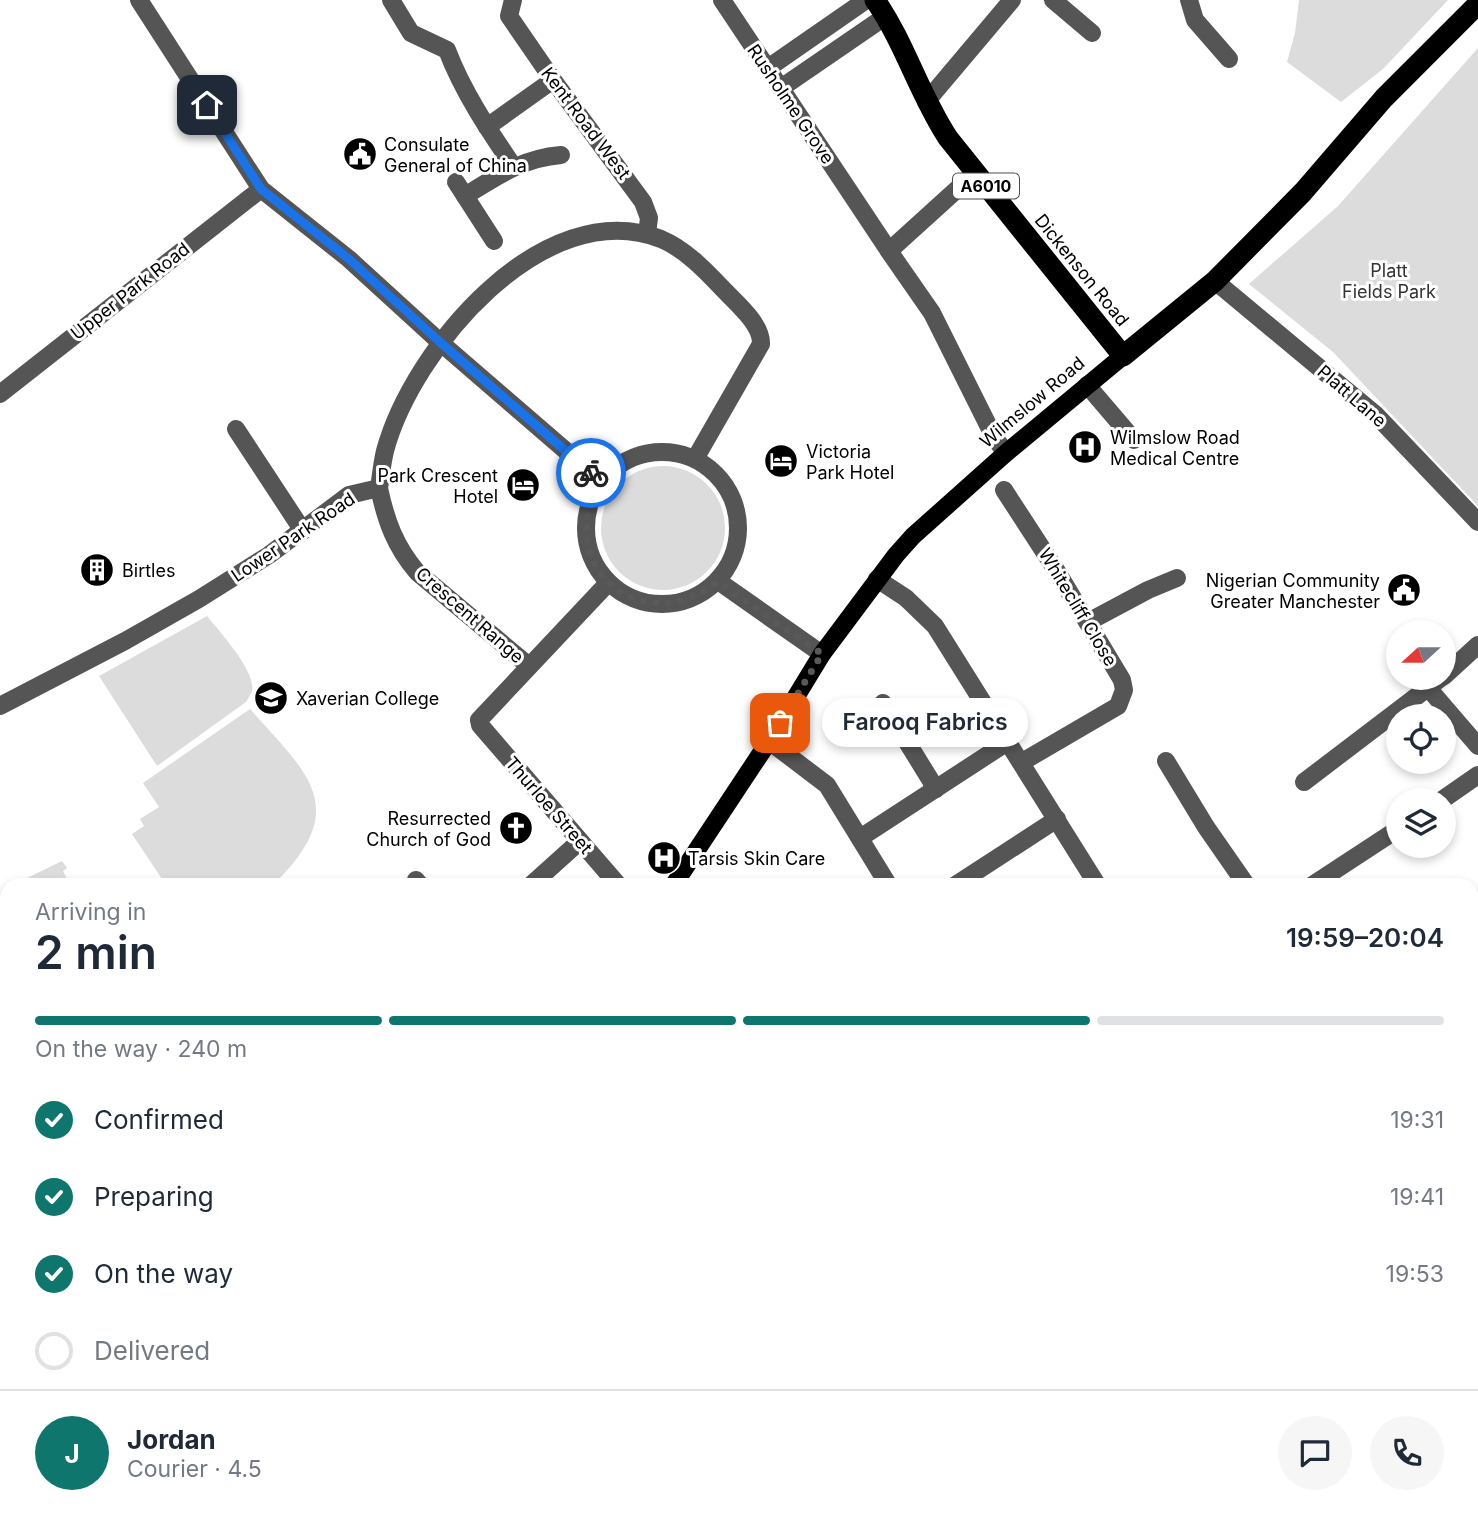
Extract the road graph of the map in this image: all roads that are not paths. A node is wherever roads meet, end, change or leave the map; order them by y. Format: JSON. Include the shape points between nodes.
{"nodes":[{"id":1,"x":139,"y":0,"type":"edge"},
{"id":2,"x":391,"y":0,"type":"edge"},
{"id":3,"x":722,"y":0,"type":"edge"},
{"id":4,"x":866,"y":0,"type":"edge"},
{"id":5,"x":1012,"y":0,"type":"edge"},
{"id":6,"x":1053,"y":0,"type":"edge"},
{"id":7,"x":1189,"y":0,"type":"edge"},
{"id":8,"x":1478,"y":4,"type":"edge"},
{"id":9,"x":511,"y":8,"type":"edge"},
{"id":10,"x":881,"y":8,"type":"edge"},
{"id":11,"x":1092,"y":33,"type":"dead end"},
{"id":12,"x":1229,"y":59,"type":"dead end"},
{"id":13,"x":768,"y":68,"type":"junction"},
{"id":14,"x":553,"y":80,"type":"junction"},
{"id":15,"x":781,"y":88,"type":"junction"},
{"id":16,"x":926,"y":102,"type":"junction"},
{"id":17,"x":487,"y":127,"type":"junction"},
{"id":18,"x":561,"y":155,"type":"dead end"},
{"id":19,"x":513,"y":166,"type":"junction"},
{"id":20,"x":975,"y":173,"type":"junction"},
{"id":21,"x":261,"y":189,"type":"junction"},
{"id":22,"x":648,"y":234,"type":"junction"},
{"id":23,"x":494,"y":241,"type":"dead end"},
{"id":24,"x":889,"y":250,"type":"junction"},
{"id":25,"x":1215,"y":281,"type":"junction"},
{"id":26,"x":441,"y":343,"type":"junction"},
{"id":27,"x":1123,"y":356,"type":"junction"},
{"id":28,"x":1087,"y":385,"type":"junction"},
{"id":29,"x":0,"y":394,"type":"edge"},
{"id":30,"x":236,"y":429,"type":"dead end"},
{"id":31,"x":1134,"y":439,"type":"dead end"},
{"id":32,"x":1006,"y":453,"type":"junction"},
{"id":33,"x":695,"y":459,"type":"junction"},
{"id":34,"x":602,"y":482,"type":"junction"},
{"id":35,"x":379,"y":488,"type":"junction"},
{"id":36,"x":1004,"y":490,"type":"dead end"},
{"id":37,"x":1478,"y":523,"type":"edge"},
{"id":38,"x":303,"y":531,"type":"junction"},
{"id":39,"x":1177,"y":578,"type":"dead end"},
{"id":40,"x":877,"y":579,"type":"junction"},
{"id":41,"x":718,"y":582,"type":"junction"},
{"id":42,"x":608,"y":583,"type":"junction"},
{"id":43,"x":1088,"y":622,"type":"junction"},
{"id":44,"x":1478,"y":645,"type":"edge"},
{"id":45,"x":822,"y":654,"type":"junction"},
{"id":46,"x":1456,"y":665,"type":"edge"},
{"id":47,"x":528,"y":666,"type":"junction"},
{"id":48,"x":1426,"y":690,"type":"edge"},
{"id":49,"x":1444,"y":690,"type":"edge"},
{"id":50,"x":883,"y":703,"type":"dead end"},
{"id":51,"x":0,"y":706,"type":"edge"},
{"id":52,"x":480,"y":725,"type":"joint"},
{"id":53,"x":769,"y":741,"type":"junction"},
{"id":54,"x":1009,"y":741,"type":"junction"},
{"id":55,"x":1478,"y":746,"type":"edge"},
{"id":56,"x":1166,"y":761,"type":"dead end"},
{"id":57,"x":1022,"y":762,"type":"junction"},
{"id":58,"x":1478,"y":775,"type":"edge"},
{"id":59,"x":1304,"y":782,"type":"dead end"},
{"id":60,"x":936,"y":789,"type":"junction"},
{"id":61,"x":1456,"y":791,"type":"edge"},
{"id":62,"x":1057,"y":819,"type":"junction"},
{"id":63,"x":1386,"y":837,"type":"edge"},
{"id":64,"x":860,"y":838,"type":"junction"},
{"id":65,"x":580,"y":841,"type":"junction"},
{"id":66,"x":539,"y":878,"type":"edge"},
{"id":67,"x":612,"y":878,"type":"edge"},
{"id":68,"x":678,"y":878,"type":"edge"},
{"id":69,"x":884,"y":878,"type":"edge"},
{"id":70,"x":966,"y":878,"type":"edge"},
{"id":71,"x":1093,"y":878,"type":"edge"},
{"id":72,"x":1241,"y":878,"type":"edge"},
{"id":73,"x":1323,"y":878,"type":"edge"}],
"edges":[{"from":1,"to":21,"type":"street"},
{"from":2,"to":17,"type":"street","via":[[411,33],[447,50]]},
{"from":3,"to":13,"type":"street","name":"Rusholme Grove"},
{"from":4,"to":13,"type":"street"},
{"from":5,"to":16,"type":"street"},
{"from":6,"to":11,"type":"street"},
{"from":7,"to":12,"type":"street","via":[[1195,20]]},
{"from":8,"to":25,"type":"highway","name":"Wilmslow Road"},
{"from":9,"to":14,"type":"street","name":"Kent Road West"},
{"from":10,"to":15,"type":"street"},
{"from":10,"to":16,"type":"highway","name":"Dickenson Road","number":"A6010"},
{"from":13,"to":15,"type":"street","name":"Rusholme Grove"},
{"from":14,"to":17,"type":"street"},
{"from":14,"to":22,"type":"street","name":"Kent Road West","via":[[643,202]]},
{"from":15,"to":24,"type":"street","name":"Rusholme Grove"},
{"from":16,"to":20,"type":"highway","name":"Dickenson Road","number":"A6010"},
{"from":17,"to":19,"type":"street"},
{"from":18,"to":19,"type":"street"},
{"from":19,"to":23,"type":"street","via":[[461,189]]},
{"from":20,"to":24,"type":"street"},
{"from":20,"to":27,"type":"highway","name":"Dickenson Road","number":"A6010"},
{"from":21,"to":26,"type":"street","via":[[349,259]]},
{"from":21,"to":29,"type":"street","name":"Upper Park Road"},
{"from":22,"to":26,"type":"street","via":[[609,231],[547,249],[490,288]]},
{"from":22,"to":33,"type":"street","via":[[679,248],[702,268],[761,336],[761,344]]},
{"from":24,"to":32,"type":"street","name":"Rusholme Grove","via":[[932,313]]},
{"from":25,"to":27,"type":"highway","name":"Wilmslow Road"},
{"from":25,"to":37,"type":"street","name":"Platt Lane","via":[[1376,415]]},
{"from":26,"to":34,"type":"street"},
{"from":26,"to":35,"type":"street","via":[[398,416],[385,451]]},
{"from":27,"to":28,"type":"main road","name":"Wilmslow Road"},
{"from":28,"to":31,"type":"street"},
{"from":28,"to":32,"type":"main road","name":"Wilmslow Road"},
{"from":30,"to":38,"type":"street"},
{"from":32,"to":40,"type":"main road","name":"Wilmslow Road","via":[[913,536]]},
{"from":33,"to":34,"type":"street","via":[[678,453],[645,454],[626,462]]},
{"from":33,"to":41,"type":"street","via":[[725,485],[737,514],[734,548]]},
{"from":34,"to":42,"type":"street","via":[[592,498],[585,536],[596,569]]},
{"from":35,"to":38,"type":"street","name":"Lower Park Road","via":[[349,495]]},
{"from":35,"to":47,"type":"street","name":"Crescent Range","via":[[386,520],[417,572]]},
{"from":36,"to":43,"type":"street","name":"Whitecliff Close"},
{"from":38,"to":51,"type":"street","name":"Lower Park Road","via":[[200,599]]},
{"from":39,"to":43,"type":"street"},
{"from":40,"to":45,"type":"main road","name":"Wilmslow Road"},
{"from":40,"to":54,"type":"street","via":[[935,625]]},
{"from":41,"to":42,"type":"street","via":[[670,603],[648,603]]},
{"from":41,"to":45,"type":"street"},
{"from":42,"to":47,"type":"street","name":"Crescent Range"},
{"from":43,"to":57,"type":"street","name":"Whitecliff Close","via":[[1122,680],[1122,698],[1118,706]]},
{"from":44,"to":46,"type":"street"},
{"from":45,"to":53,"type":"main road","name":"Wilmslow Road"},
{"from":47,"to":52,"type":"street","name":"Crescent Range","via":[[481,716]]},
{"from":48,"to":59,"type":"street"},
{"from":49,"to":55,"type":"street"},
{"from":50,"to":60,"type":"street"},
{"from":52,"to":65,"type":"street","name":"Thurloe Street"},
{"from":53,"to":64,"type":"street","via":[[827,785]]},
{"from":53,"to":68,"type":"main road","name":"Wilmslow Road"},
{"from":54,"to":57,"type":"street"},
{"from":54,"to":60,"type":"street"},
{"from":56,"to":72,"type":"street"},
{"from":57,"to":62,"type":"street"},
{"from":58,"to":61,"type":"street"},
{"from":60,"to":64,"type":"street"},
{"from":62,"to":70,"type":"street"},
{"from":62,"to":71,"type":"street"},
{"from":63,"to":73,"type":"street"},
{"from":64,"to":69,"type":"street"},
{"from":65,"to":66,"type":"street"},
{"from":65,"to":67,"type":"street","name":"Thurloe Street"}]}
